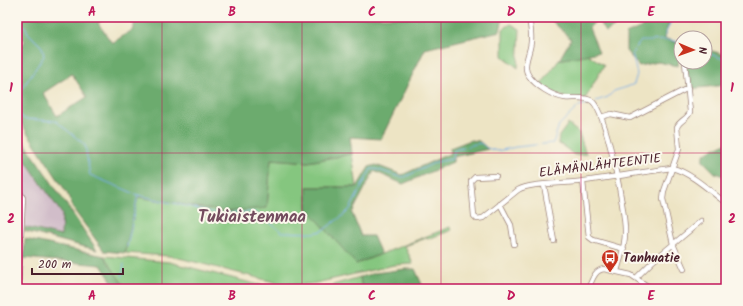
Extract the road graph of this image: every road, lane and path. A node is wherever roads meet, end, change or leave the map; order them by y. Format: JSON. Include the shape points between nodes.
{"nodes":[{"id":1,"x":529,"y":17,"type":"edge"},
{"id":2,"x":686,"y":70,"type":"edge"},
{"id":3,"x":688,"y":88,"type":"junction"},
{"id":4,"x":601,"y":117,"type":"junction"},
{"id":5,"x":672,"y":168,"type":"junction"},
{"id":6,"x":496,"y":176,"type":"dead end"},
{"id":7,"x":616,"y":176,"type":"junction"},
{"id":8,"x":582,"y":182,"type":"junction"},
{"id":9,"x":544,"y":185,"type":"junction"},
{"id":10,"x":17,"y":187,"type":"edge"},
{"id":11,"x":722,"y":200,"type":"dead end"},
{"id":12,"x":500,"y":204,"type":"junction"},
{"id":13,"x":701,"y":221,"type":"dead end"},
{"id":14,"x":19,"y":230,"type":"edge"},
{"id":15,"x":554,"y":241,"type":"dead end"},
{"id":16,"x":514,"y":244,"type":"dead end"},
{"id":17,"x":672,"y":244,"type":"junction"},
{"id":18,"x":624,"y":249,"type":"junction"},
{"id":19,"x":684,"y":269,"type":"dead end"},
{"id":20,"x":617,"y":271,"type":"junction"},
{"id":21,"x":636,"y":278,"type":"junction"},
{"id":22,"x":18,"y":289,"type":"edge"},
{"id":23,"x":588,"y":289,"type":"edge"},
{"id":24,"x":652,"y":289,"type":"edge"}],
"edges":[{"from":1,"to":4,"type":"street","via":[[532,41],[526,64],[528,76],[556,96],[588,100],[595,105]]},
{"from":2,"to":3,"type":"street"},
{"from":3,"to":4,"type":"street","via":[[630,118],[611,114]]},
{"from":3,"to":5,"type":"street","via":[[690,112],[677,127],[679,145]]},
{"from":4,"to":7,"type":"street"},
{"from":5,"to":7,"type":"street","name":"ELÄMÄNLÄHTEENTIE"},
{"from":5,"to":11,"type":"street","name":"ELÄMÄNLÄHTEENTIE","via":[[692,178]]},
{"from":5,"to":17,"type":"street","via":[[663,199]]},
{"from":6,"to":12,"type":"street","name":"ELÄMÄNLÄHTEENTIE","via":[[475,178],[471,181],[475,218],[482,219]]},
{"from":7,"to":8,"type":"street","name":"ELÄMÄNLÄHTEENTIE"},
{"from":7,"to":18,"type":"street","via":[[624,216]]},
{"from":8,"to":9,"type":"street","name":"ELÄMÄNLÄHTEENTIE"},
{"from":8,"to":18,"type":"street","via":[[590,238]]},
{"from":9,"to":12,"type":"street","name":"ELÄMÄNLÄHTEENTIE","via":[[524,187]]},
{"from":9,"to":15,"type":"street"},
{"from":10,"to":14,"type":"street","via":[[23,196]]},
{"from":12,"to":16,"type":"street","via":[[511,225]]},
{"from":13,"to":17,"type":"street"},
{"from":14,"to":22,"type":"street"},
{"from":17,"to":19,"type":"street"},
{"from":17,"to":21,"type":"street"},
{"from":18,"to":20,"type":"street"},
{"from":20,"to":21,"type":"street"},
{"from":20,"to":23,"type":"street","via":[[600,269]]},
{"from":21,"to":24,"type":"street"}]}
